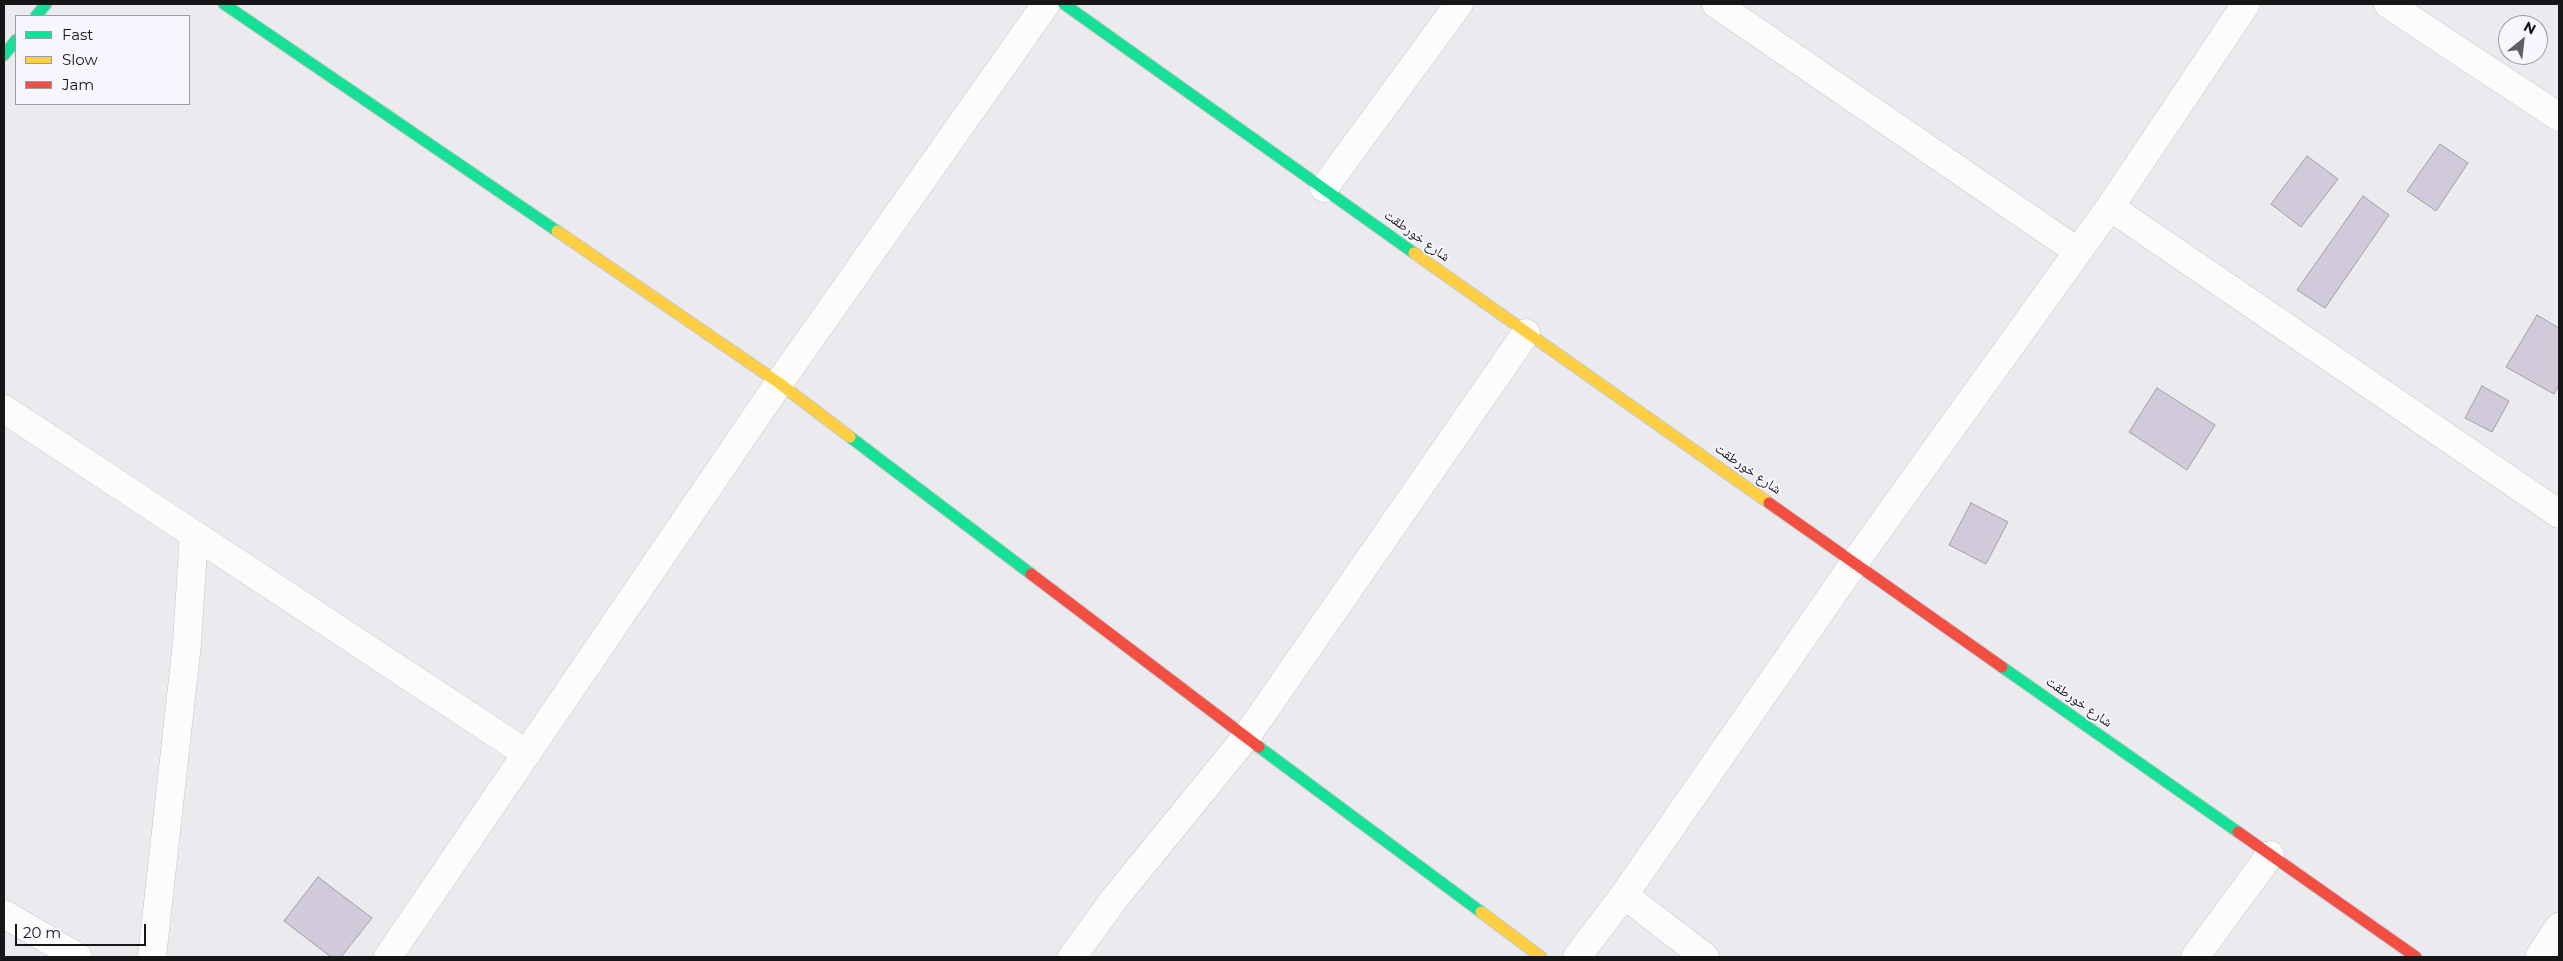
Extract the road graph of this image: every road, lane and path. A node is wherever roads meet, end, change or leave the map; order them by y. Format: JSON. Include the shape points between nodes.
{"nodes":[{"id":1,"x":46,"y":4,"type":"edge"},
{"id":2,"x":224,"y":4,"type":"edge"},
{"id":3,"x":1046,"y":4,"type":"edge"},
{"id":4,"x":1064,"y":4,"type":"edge"},
{"id":5,"x":1459,"y":4,"type":"edge"},
{"id":6,"x":1716,"y":4,"type":"edge"},
{"id":7,"x":2246,"y":4,"type":"edge"},
{"id":8,"x":2388,"y":4,"type":"edge"},
{"id":9,"x":37,"y":15,"type":"edge"},
{"id":10,"x":15,"y":41,"type":"edge"},
{"id":11,"x":4,"y":55,"type":"edge"},
{"id":12,"x":2559,"y":117,"type":"edge"},
{"id":13,"x":1324,"y":188,"type":"junction"},
{"id":14,"x":2110,"y":207,"type":"junction"},
{"id":15,"x":2077,"y":251,"type":"junction"},
{"id":16,"x":1526,"y":333,"type":"junction"},
{"id":17,"x":779,"y":383,"type":"junction"},
{"id":18,"x":4,"y":409,"type":"edge"},
{"id":19,"x":2559,"y":514,"type":"edge"},
{"id":20,"x":194,"y":534,"type":"junction"},
{"id":21,"x":1855,"y":562,"type":"junction"},
{"id":22,"x":1246,"y":737,"type":"junction"},
{"id":23,"x":527,"y":754,"type":"junction"},
{"id":24,"x":2270,"y":855,"type":"junction"},
{"id":25,"x":1624,"y":895,"type":"junction"},
{"id":26,"x":4,"y":914,"type":"edge"},
{"id":27,"x":2559,"y":927,"type":"edge"},
{"id":28,"x":78,"y":957,"type":"edge"},
{"id":29,"x":152,"y":957,"type":"edge"},
{"id":30,"x":388,"y":957,"type":"edge"},
{"id":31,"x":1072,"y":957,"type":"edge"},
{"id":32,"x":1541,"y":957,"type":"edge"},
{"id":33,"x":1577,"y":957,"type":"edge"},
{"id":34,"x":1705,"y":957,"type":"edge"},
{"id":35,"x":2195,"y":957,"type":"edge"},
{"id":36,"x":2416,"y":957,"type":"edge"},
{"id":37,"x":2539,"y":957,"type":"edge"}],
"edges":[{"from":1,"to":9,"type":"street"},
{"from":2,"to":17,"type":"street"},
{"from":3,"to":17,"type":"street"},
{"from":4,"to":13,"type":"street","name":"شارع خورطقت"},
{"from":5,"to":13,"type":"street"},
{"from":6,"to":15,"type":"street"},
{"from":7,"to":14,"type":"street"},
{"from":8,"to":12,"type":"street"},
{"from":10,"to":11,"type":"street"},
{"from":13,"to":16,"type":"street","name":"شارع خورطقت"},
{"from":14,"to":15,"type":"street"},
{"from":14,"to":19,"type":"street"},
{"from":15,"to":21,"type":"street"},
{"from":16,"to":21,"type":"street","name":"شارع خورطقت"},
{"from":16,"to":22,"type":"street"},
{"from":17,"to":22,"type":"street"},
{"from":17,"to":23,"type":"street"},
{"from":18,"to":20,"type":"street"},
{"from":20,"to":23,"type":"street"},
{"from":20,"to":29,"type":"street","via":[[187,643]]},
{"from":21,"to":24,"type":"street","name":"شارع خورطقت"},
{"from":21,"to":25,"type":"street"},
{"from":22,"to":31,"type":"street","via":[[1115,898]]},
{"from":22,"to":32,"type":"street"},
{"from":23,"to":30,"type":"street"},
{"from":24,"to":35,"type":"street"},
{"from":24,"to":36,"type":"street","name":"شارع خورطقت"},
{"from":25,"to":33,"type":"street"},
{"from":25,"to":34,"type":"street"},
{"from":26,"to":28,"type":"street"},
{"from":27,"to":37,"type":"street"}]}
